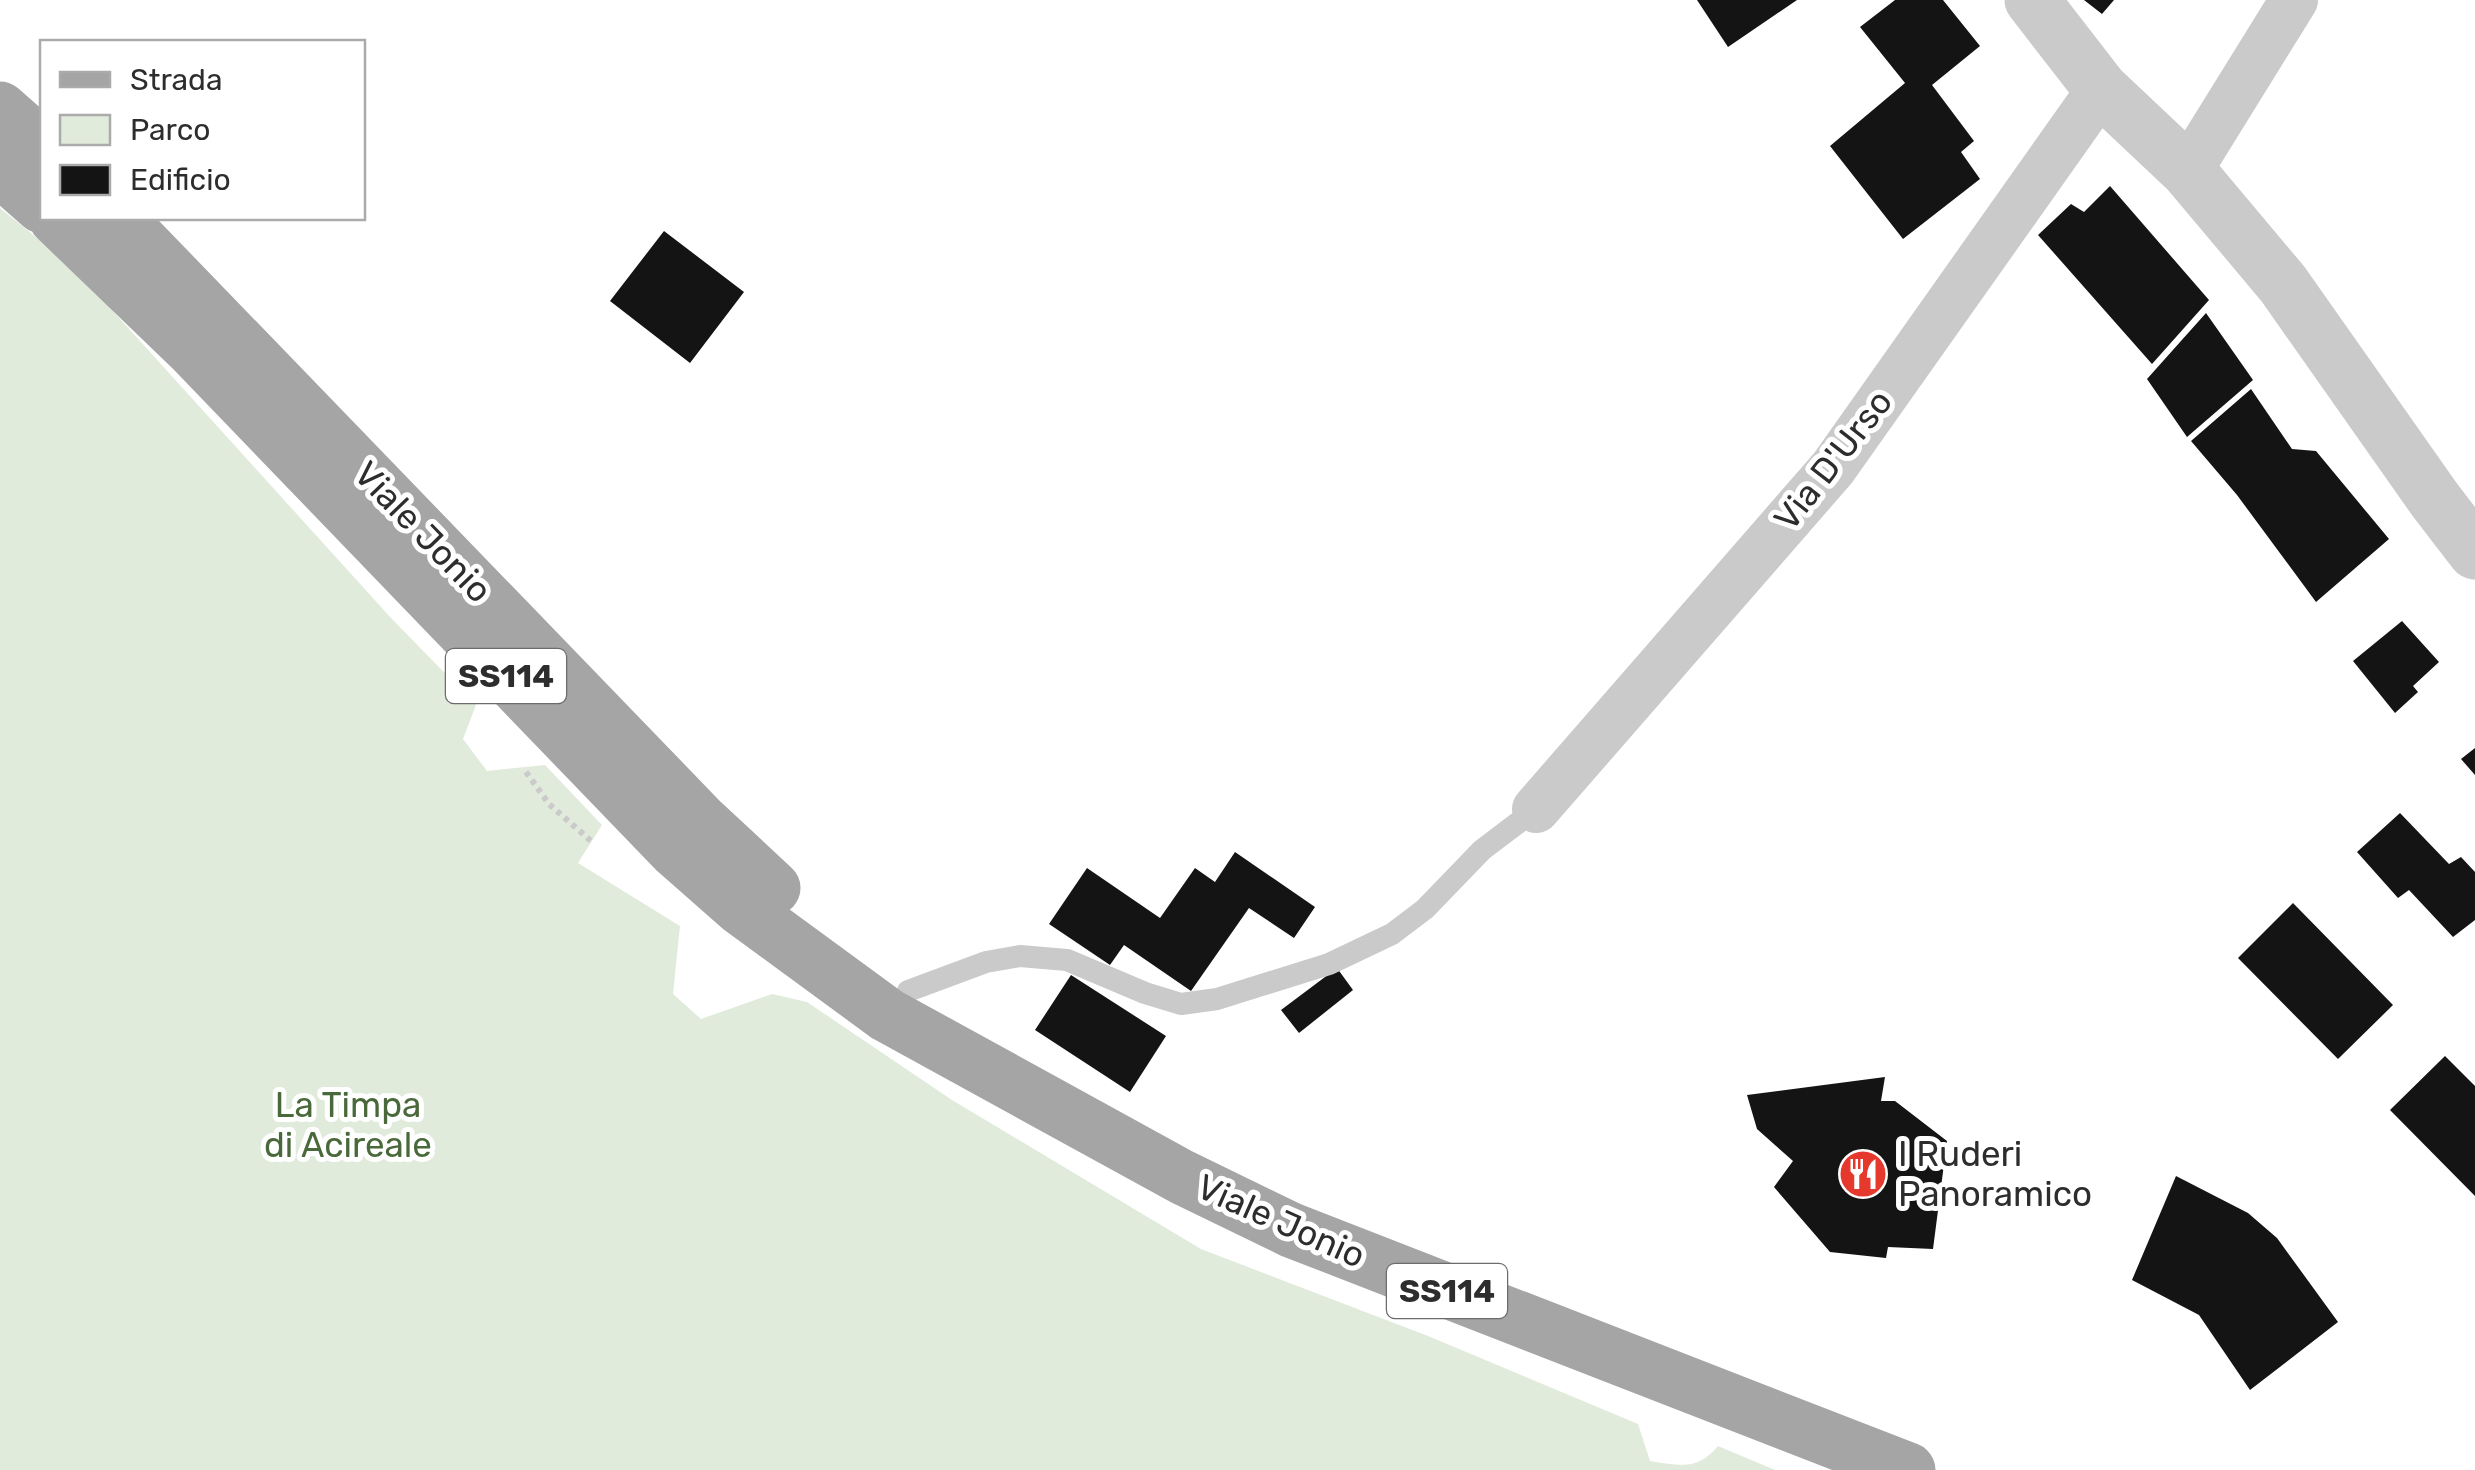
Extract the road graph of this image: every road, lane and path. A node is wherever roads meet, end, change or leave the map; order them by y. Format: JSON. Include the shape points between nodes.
{"nodes":[{"id":1,"x":2032,"y":0,"type":"edge"},
{"id":2,"x":2294,"y":0,"type":"edge"},
{"id":3,"x":2100,"y":89,"type":"junction"},
{"id":4,"x":0,"y":109,"type":"edge"},
{"id":5,"x":0,"y":137,"type":"edge"},
{"id":6,"x":40,"y":144,"type":"edge"},
{"id":7,"x":0,"y":168,"type":"edge"},
{"id":8,"x":2188,"y":171,"type":"junction"},
{"id":9,"x":40,"y":172,"type":"edge"},
{"id":10,"x":40,"y":204,"type":"edge"},
{"id":11,"x":58,"y":220,"type":"edge"},
{"id":12,"x":90,"y":220,"type":"edge"},
{"id":13,"x":120,"y":220,"type":"edge"},
{"id":14,"x":306,"y":466,"type":"junction"},
{"id":15,"x":2475,"y":552,"type":"edge"},
{"id":16,"x":522,"y":767,"type":"dead end"},
{"id":17,"x":1536,"y":809,"type":"joint"},
{"id":18,"x":591,"y":841,"type":"dead end"},
{"id":19,"x":908,"y":991,"type":"junction"},
{"id":20,"x":1002,"y":1078,"type":"junction"},
{"id":21,"x":1908,"y":1470,"type":"edge"}],
"edges":[{"from":1,"to":3,"type":"street"},
{"from":2,"to":8,"type":"street"},
{"from":3,"to":8,"type":"street"},
{"from":3,"to":17,"type":"street","name":"Via D'Urso","via":[[1833,468]]},
{"from":4,"to":6,"type":"main road"},
{"from":5,"to":9,"type":"main road"},
{"from":7,"to":10,"type":"main road"},
{"from":8,"to":15,"type":"street","via":[[2283,284]]},
{"from":11,"to":14,"type":"main road","name":"Viale Jonio","number":"SS114"},
{"from":12,"to":14,"type":"main road","name":"Viale Jonio","via":[[196,324]]},
{"from":13,"to":19,"type":"main road","name":"Viale Jonio","number":"SS114","via":[[700,820],[830,938]]},
{"from":14,"to":20,"type":"main road","name":"Viale Jonio","number":"SS114","via":[[590,765],[741,908],[888,1015]]},
{"from":16,"to":18,"type":"path","via":[[549,804]]},
{"from":17,"to":19,"type":"lane","via":[[1392,934],[1328,964],[1217,999],[1181,1004],[1067,960],[1020,956]]},
{"from":19,"to":20,"type":"main road","name":"Viale Jonio","number":"SS114"},
{"from":20,"to":21,"type":"main road","name":"Viale Jonio","number":"SS114","via":[[1291,1230]]}]}
